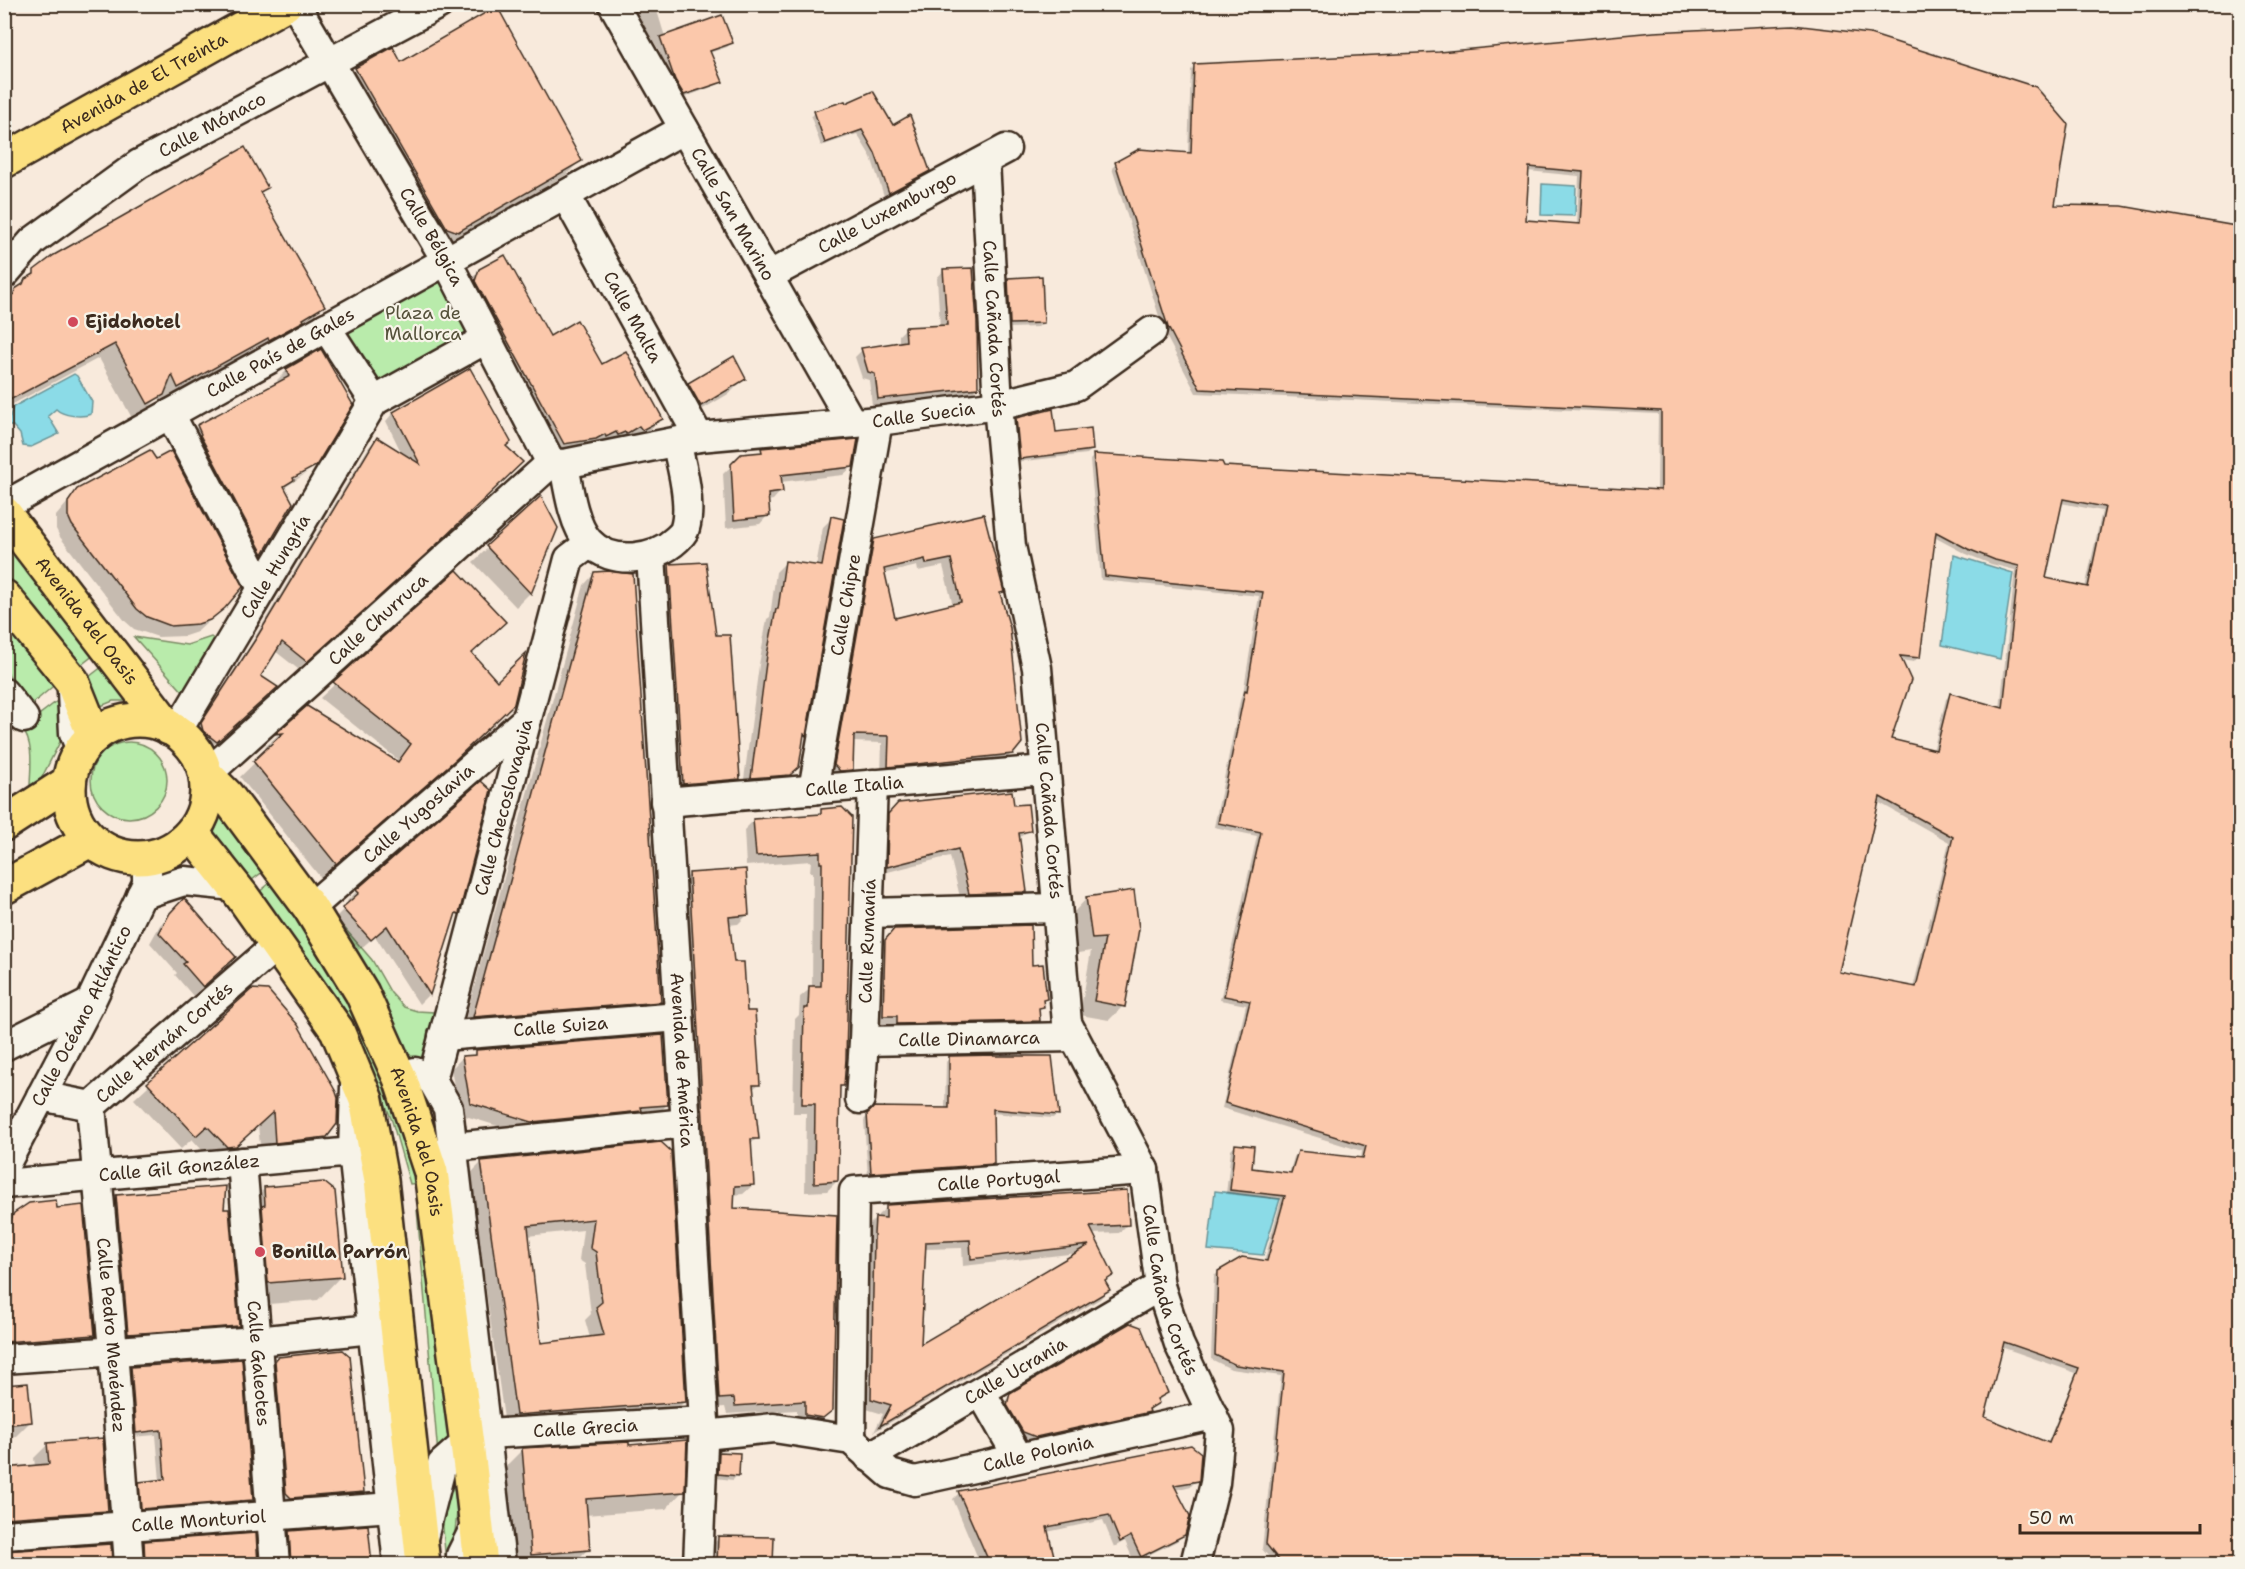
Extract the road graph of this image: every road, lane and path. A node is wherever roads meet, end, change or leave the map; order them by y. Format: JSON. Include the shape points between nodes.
{"nodes":[{"id":1,"x":285,"y":4,"type":"edge"},
{"id":2,"x":295,"y":4,"type":"edge"},
{"id":3,"x":439,"y":4,"type":"edge"},
{"id":4,"x":613,"y":4,"type":"edge"},
{"id":5,"x":403,"y":13,"type":"edge"},
{"id":6,"x":330,"y":63,"type":"junction"},
{"id":7,"x":684,"y":129,"type":"junction"},
{"id":8,"x":995,"y":155,"type":"joint"},
{"id":9,"x":4,"y":161,"type":"edge"},
{"id":10,"x":566,"y":196,"type":"junction"},
{"id":11,"x":446,"y":260,"type":"junction"},
{"id":12,"x":4,"y":274,"type":"edge"},
{"id":13,"x":768,"y":276,"type":"junction"},
{"id":14,"x":326,"y":327,"type":"junction"},
{"id":15,"x":1152,"y":331,"type":"dead end"},
{"id":16,"x":486,"y":339,"type":"junction"},
{"id":17,"x":374,"y":401,"type":"junction"},
{"id":18,"x":998,"y":405,"type":"junction"},
{"id":19,"x":170,"y":414,"type":"junction"},
{"id":20,"x":865,"y":422,"type":"junction"},
{"id":21,"x":688,"y":440,"type":"junction"},
{"id":22,"x":558,"y":464,"type":"junction"},
{"id":23,"x":4,"y":507,"type":"edge"},
{"id":24,"x":4,"y":513,"type":"edge"},
{"id":25,"x":590,"y":543,"type":"junction"},
{"id":26,"x":651,"y":555,"type":"junction"},
{"id":27,"x":262,"y":588,"type":"junction"},
{"id":28,"x":4,"y":597,"type":"edge"},
{"id":29,"x":15,"y":619,"type":"edge"},
{"id":30,"x":4,"y":693,"type":"edge"},
{"id":31,"x":24,"y":718,"type":"dead end"},
{"id":32,"x":527,"y":719,"type":"junction"},
{"id":33,"x":173,"y":730,"type":"junction"},
{"id":34,"x":87,"y":743,"type":"junction"},
{"id":35,"x":1046,"y":770,"type":"junction"},
{"id":36,"x":206,"y":775,"type":"junction"},
{"id":37,"x":69,"y":782,"type":"junction"},
{"id":38,"x":873,"y":784,"type":"junction"},
{"id":39,"x":813,"y":790,"type":"junction"},
{"id":40,"x":665,"y":802,"type":"junction"},
{"id":41,"x":4,"y":824,"type":"edge"},
{"id":42,"x":192,"y":833,"type":"junction"},
{"id":43,"x":90,"y":840,"type":"junction"},
{"id":44,"x":147,"y":858,"type":"junction"},
{"id":45,"x":234,"y":886,"type":"junction"},
{"id":46,"x":4,"y":887,"type":"edge"},
{"id":47,"x":141,"y":895,"type":"junction"},
{"id":48,"x":310,"y":908,"type":"junction"},
{"id":49,"x":1057,"y":908,"type":"junction"},
{"id":50,"x":869,"y":913,"type":"junction"},
{"id":51,"x":276,"y":945,"type":"junction"},
{"id":52,"x":90,"y":1003,"type":"junction"},
{"id":53,"x":679,"y":1017,"type":"junction"},
{"id":54,"x":443,"y":1036,"type":"junction"},
{"id":55,"x":1074,"y":1037,"type":"junction"},
{"id":56,"x":864,"y":1041,"type":"junction"},
{"id":57,"x":4,"y":1046,"type":"edge"},
{"id":58,"x":393,"y":1062,"type":"junction"},
{"id":59,"x":356,"y":1075,"type":"junction"},
{"id":60,"x":432,"y":1080,"type":"junction"},
{"id":61,"x":41,"y":1096,"type":"junction"},
{"id":62,"x":860,"y":1099,"type":"dead end"},
{"id":63,"x":91,"y":1106,"type":"junction"},
{"id":64,"x":686,"y":1123,"type":"junction"},
{"id":65,"x":454,"y":1147,"type":"junction"},
{"id":66,"x":353,"y":1152,"type":"junction"},
{"id":67,"x":242,"y":1162,"type":"junction"},
{"id":68,"x":4,"y":1167,"type":"edge"},
{"id":69,"x":1144,"y":1170,"type":"junction"},
{"id":70,"x":431,"y":1172,"type":"junction"},
{"id":71,"x":98,"y":1175,"type":"junction"},
{"id":72,"x":4,"y":1184,"type":"edge"},
{"id":73,"x":1160,"y":1286,"type":"junction"},
{"id":74,"x":372,"y":1329,"type":"junction"},
{"id":75,"x":257,"y":1341,"type":"junction"},
{"id":76,"x":113,"y":1350,"type":"junction"},
{"id":77,"x":4,"y":1359,"type":"edge"},
{"id":78,"x":981,"y":1392,"type":"junction"},
{"id":79,"x":1216,"y":1423,"type":"junction"},
{"id":80,"x":704,"y":1428,"type":"junction"},
{"id":81,"x":477,"y":1438,"type":"junction"},
{"id":82,"x":860,"y":1449,"type":"junction"},
{"id":83,"x":1018,"y":1457,"type":"junction"},
{"id":84,"x":392,"y":1507,"type":"junction"},
{"id":85,"x":271,"y":1515,"type":"junction"},
{"id":86,"x":477,"y":1523,"type":"junction"},
{"id":87,"x":126,"y":1526,"type":"junction"},
{"id":88,"x":4,"y":1535,"type":"edge"},
{"id":89,"x":414,"y":1558,"type":"edge"},
{"id":90,"x":129,"y":1564,"type":"edge"},
{"id":91,"x":275,"y":1564,"type":"edge"},
{"id":92,"x":462,"y":1564,"type":"edge"},
{"id":93,"x":481,"y":1564,"type":"edge"},
{"id":94,"x":501,"y":1564,"type":"edge"},
{"id":95,"x":698,"y":1564,"type":"edge"},
{"id":96,"x":1195,"y":1564,"type":"edge"}],
"edges":[{"from":1,"to":9,"type":"main road","name":"Avenida de El Treinta"},
{"from":2,"to":6,"type":"street","name":"Calle Bélgica"},
{"from":3,"to":5,"type":"street","name":"Calle Mónaco"},
{"from":4,"to":7,"type":"street","name":"Calle San Marino"},
{"from":5,"to":6,"type":"street","name":"Calle Mónaco"},
{"from":6,"to":11,"type":"street","name":"Calle Bélgica"},
{"from":6,"to":12,"type":"street","name":"Calle Mónaco","via":[[139,164],[33,241]]},
{"from":7,"to":10,"type":"street","name":"Calle País de Gales"},
{"from":7,"to":13,"type":"street","name":"Calle San Marino"},
{"from":8,"to":13,"type":"street","name":"Calle Luxemburgo"},
{"from":8,"to":18,"type":"street","name":"Calle Cañada Cortés"},
{"from":10,"to":11,"type":"street","name":"Calle País de Gales"},
{"from":10,"to":21,"type":"street","name":"Calle Malta"},
{"from":11,"to":14,"type":"street","name":"Calle País de Gales"},
{"from":11,"to":16,"type":"street","name":"Calle Bélgica"},
{"from":13,"to":20,"type":"street","name":"Calle San Marino"},
{"from":14,"to":17,"type":"street"},
{"from":14,"to":19,"type":"street","name":"Calle País de Gales"},
{"from":15,"to":18,"type":"street","name":"Calle Suecia","via":[[1076,386]]},
{"from":16,"to":17,"type":"street"},
{"from":16,"to":22,"type":"street","name":"Calle Bélgica"},
{"from":17,"to":27,"type":"street","name":"Calle Hungría"},
{"from":18,"to":20,"type":"street","name":"Calle Suecia"},
{"from":18,"to":35,"type":"street","name":"Calle Cañada Cortés","via":[[1011,546],[1037,668]]},
{"from":19,"to":23,"type":"street","name":"Calle País de Gales"},
{"from":19,"to":27,"type":"street"},
{"from":20,"to":21,"type":"street","name":"Calle Suecia"},
{"from":20,"to":39,"type":"street","name":"Calle Chipre"},
{"from":21,"to":22,"type":"street","name":"Calle Suecia"},
{"from":21,"to":26,"type":"street","name":"Calle Malta","via":[[685,531],[670,546]]},
{"from":22,"to":25,"type":"street","name":"Calle Bélgica"},
{"from":22,"to":36,"type":"street","name":"Calle Churruca"},
{"from":24,"to":33,"type":"main road","name":"Avenida del Oasis"},
{"from":25,"to":26,"type":"street","via":[[608,554],[629,558]]},
{"from":25,"to":32,"type":"street","name":"Calle Checoslovaquia","via":[[569,559]]},
{"from":26,"to":40,"type":"street","name":"Avenida de América"},
{"from":27,"to":33,"type":"street","name":"Calle Hungría"},
{"from":28,"to":29,"type":"main road"},
{"from":29,"to":34,"type":"main road","via":[[72,681]]},
{"from":30,"to":31,"type":"street"},
{"from":32,"to":48,"type":"street","name":"Calle Yugoslavia"},
{"from":32,"to":54,"type":"street","name":"Calle Checoslovaquia"},
{"from":33,"to":34,"type":"main road","via":[[150,722],[129,721],[108,725]]},
{"from":33,"to":36,"type":"main road","via":[[198,756]]},
{"from":34,"to":37,"type":"main road","via":[[75,761]]},
{"from":35,"to":38,"type":"street","name":"Calle Italia"},
{"from":35,"to":49,"type":"street","name":"Calle Cañada Cortés"},
{"from":36,"to":42,"type":"main road","via":[[207,795]]},
{"from":36,"to":48,"type":"main road","name":"Avenida del Oasis","via":[[227,796]]},
{"from":37,"to":41,"type":"main road"},
{"from":37,"to":43,"type":"main road","via":[[73,813]]},
{"from":38,"to":39,"type":"street","name":"Calle Italia"},
{"from":38,"to":50,"type":"street","name":"Calle Rumanía"},
{"from":39,"to":40,"type":"street","name":"Calle Italia"},
{"from":40,"to":53,"type":"street","name":"Avenida de América"},
{"from":42,"to":44,"type":"main road","via":[[164,854]]},
{"from":42,"to":45,"type":"main road","name":"Avenida del Oasis"},
{"from":43,"to":44,"type":"main road","via":[[107,852]]},
{"from":43,"to":46,"type":"main road"},
{"from":44,"to":47,"type":"street","name":"Calle Océano Atlántico","via":[[147,883]]},
{"from":45,"to":47,"type":"street","via":[[184,881]]},
{"from":45,"to":51,"type":"main road","name":"Avenida del Oasis"},
{"from":47,"to":52,"type":"street","name":"Calle Océano Atlántico"},
{"from":48,"to":58,"type":"main road","name":"Avenida del Oasis","via":[[362,993]]},
{"from":49,"to":50,"type":"street"},
{"from":49,"to":55,"type":"street","name":"Calle Cañada Cortés","via":[[1066,1023]]},
{"from":50,"to":56,"type":"street","name":"Calle Rumanía"},
{"from":51,"to":59,"type":"main road","name":"Avenida del Oasis","via":[[337,1030]]},
{"from":51,"to":63,"type":"street","name":"Calle Hernán Cortés"},
{"from":52,"to":57,"type":"street"},
{"from":52,"to":61,"type":"street","name":"Calle Océano Atlántico"},
{"from":53,"to":54,"type":"street","name":"Calle Suiza"},
{"from":53,"to":64,"type":"street","name":"Avenida de América"},
{"from":54,"to":60,"type":"street","name":"Calle Checoslovaquia"},
{"from":55,"to":56,"type":"street","name":"Calle Dinamarca"},
{"from":55,"to":69,"type":"street","name":"Calle Cañada Cortés"},
{"from":56,"to":62,"type":"street","name":"Calle Rumanía"},
{"from":58,"to":60,"type":"street"},
{"from":58,"to":70,"type":"main road","name":"Avenida del Oasis"},
{"from":59,"to":66,"type":"street","name":"Avenida del Oasis"},
{"from":59,"to":89,"type":"main road","name":"Avenida del Oasis","via":[[366,1100],[381,1180]]},
{"from":60,"to":65,"type":"street","name":"Avenida del Oasis","via":[[448,1108]]},
{"from":61,"to":63,"type":"street","name":"Calle Hernán Cortés"},
{"from":61,"to":68,"type":"street","name":"Calle Océano Atlántico"},
{"from":63,"to":71,"type":"street","name":"Calle Pedro Menéndez"},
{"from":64,"to":65,"type":"street"},
{"from":64,"to":80,"type":"street","name":"Avenida de América"},
{"from":65,"to":70,"type":"street"},
{"from":65,"to":81,"type":"street","name":"Avenida del Oasis"},
{"from":66,"to":67,"type":"street","name":"Calle Gil González"},
{"from":66,"to":74,"type":"street","name":"Avenida del Oasis"},
{"from":67,"to":71,"type":"street","name":"Calle Gil González"},
{"from":67,"to":75,"type":"street","name":"Calle Galeotes"},
{"from":69,"to":73,"type":"street","name":"Calle Cañada Cortés"},
{"from":69,"to":82,"type":"street","name":"Calle Portugal","via":[[854,1191]]},
{"from":70,"to":81,"type":"main road","name":"Avenida del Oasis"},
{"from":71,"to":72,"type":"street","name":"Calle Gil González"},
{"from":71,"to":76,"type":"street","name":"Calle Pedro Menéndez"},
{"from":73,"to":78,"type":"street","name":"Calle Ucrania"},
{"from":73,"to":79,"type":"street","name":"Calle Cañada Cortés","via":[[1179,1344]]},
{"from":74,"to":75,"type":"street"},
{"from":74,"to":84,"type":"street","name":"Avenida del Oasis"},
{"from":75,"to":76,"type":"street"},
{"from":75,"to":85,"type":"street","name":"Calle Galeotes"},
{"from":76,"to":77,"type":"street"},
{"from":76,"to":87,"type":"street","name":"Calle Pedro Menéndez"},
{"from":78,"to":82,"type":"street","name":"Calle Ucrania"},
{"from":78,"to":83,"type":"street"},
{"from":79,"to":83,"type":"street","name":"Calle Polonia"},
{"from":79,"to":96,"type":"street","via":[[1215,1483]]},
{"from":80,"to":81,"type":"street","name":"Calle Grecia"},
{"from":80,"to":82,"type":"street","name":"Calle Grecia","via":[[774,1428]]},
{"from":80,"to":95,"type":"street","name":"Avenida de América"},
{"from":81,"to":86,"type":"main road","name":"Avenida del Oasis"},
{"from":81,"to":89,"type":"street","via":[[442,1464]]},
{"from":81,"to":94,"type":"street","name":"Avenida del Oasis"},
{"from":82,"to":83,"type":"street","name":"Calle Polonia","via":[[890,1474],[915,1481]]},
{"from":84,"to":85,"type":"street","name":"Calle Monturiol"},
{"from":84,"to":89,"type":"street","name":"Avenida del Oasis"},
{"from":85,"to":87,"type":"street","name":"Calle Monturiol"},
{"from":85,"to":91,"type":"street","name":"Calle Galeotes"},
{"from":86,"to":92,"type":"street","via":[[461,1555]]},
{"from":86,"to":93,"type":"main road","name":"Avenida del Oasis"},
{"from":87,"to":88,"type":"street","name":"Calle Monturiol"},
{"from":87,"to":90,"type":"street","name":"Calle Pedro Menéndez"}]}
